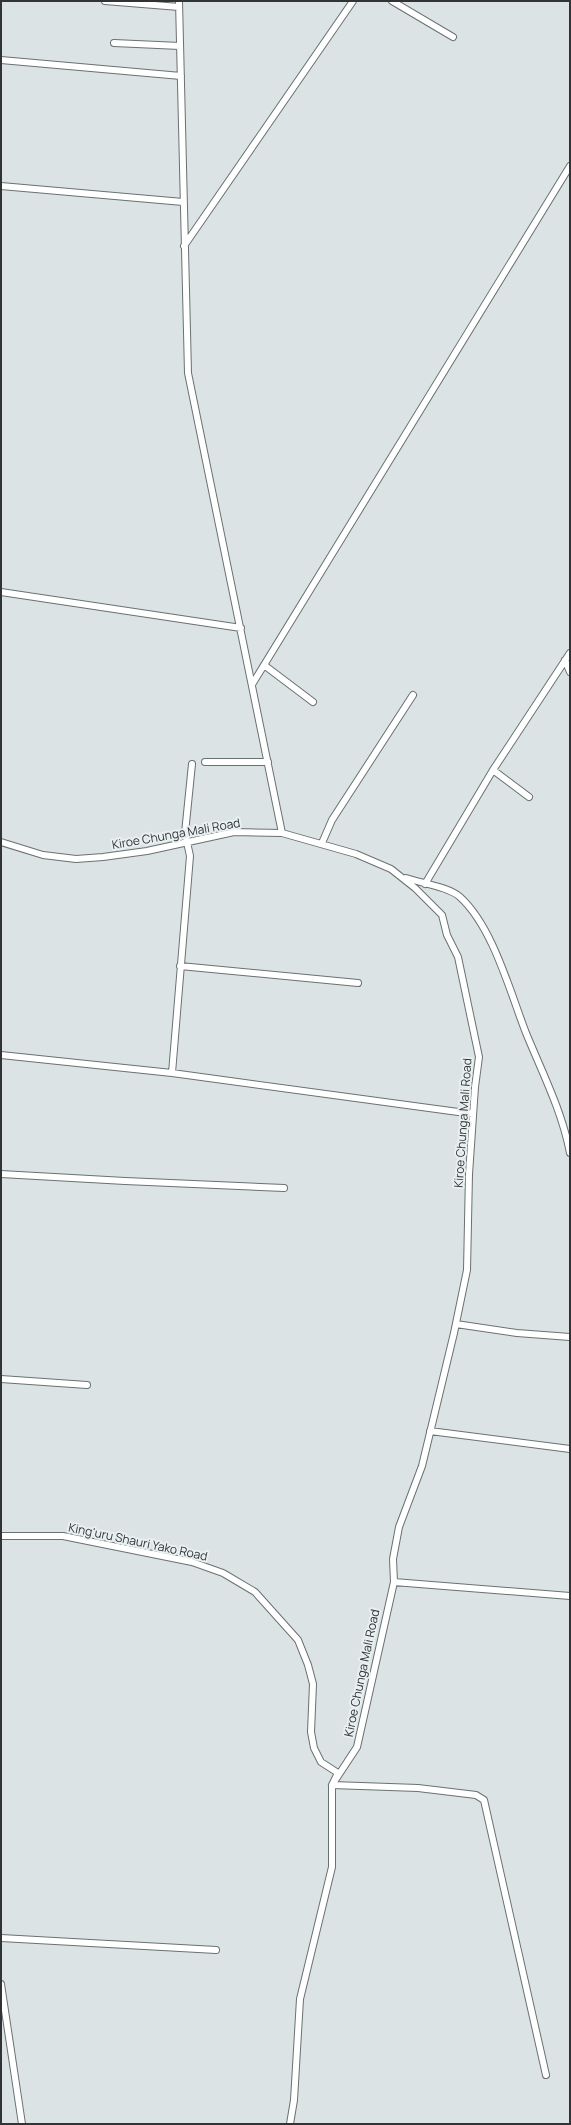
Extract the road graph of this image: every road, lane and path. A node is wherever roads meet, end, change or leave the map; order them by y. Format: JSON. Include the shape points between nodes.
{"nodes":[{"id":1,"x":105,"y":1,"type":"edge"},
{"id":2,"x":353,"y":1,"type":"edge"},
{"id":3,"x":392,"y":1,"type":"edge"},
{"id":4,"x":179,"y":4,"type":"edge"},
{"id":5,"x":454,"y":37,"type":"dead end"},
{"id":6,"x":114,"y":43,"type":"dead end"},
{"id":7,"x":180,"y":46,"type":"junction"},
{"id":8,"x":1,"y":60,"type":"edge"},
{"id":9,"x":181,"y":76,"type":"junction"},
{"id":10,"x":570,"y":166,"type":"edge"},
{"id":11,"x":1,"y":186,"type":"edge"},
{"id":12,"x":183,"y":202,"type":"junction"},
{"id":13,"x":184,"y":246,"type":"junction"},
{"id":14,"x":1,"y":592,"type":"edge"},
{"id":15,"x":241,"y":628,"type":"junction"},
{"id":16,"x":570,"y":652,"type":"edge"},
{"id":17,"x":565,"y":660,"type":"junction"},
{"id":18,"x":264,"y":665,"type":"junction"},
{"id":19,"x":570,"y":672,"type":"edge"},
{"id":20,"x":253,"y":683,"type":"junction"},
{"id":21,"x":413,"y":695,"type":"dead end"},
{"id":22,"x":313,"y":702,"type":"dead end"},
{"id":23,"x":205,"y":762,"type":"dead end"},
{"id":24,"x":268,"y":762,"type":"junction"},
{"id":25,"x":192,"y":764,"type":"dead end"},
{"id":26,"x":493,"y":770,"type":"junction"},
{"id":27,"x":529,"y":797,"type":"dead end"},
{"id":28,"x":282,"y":833,"type":"junction"},
{"id":29,"x":1,"y":842,"type":"edge"},
{"id":30,"x":187,"y":842,"type":"junction"},
{"id":31,"x":322,"y":843,"type":"junction"},
{"id":32,"x":400,"y":876,"type":"junction"},
{"id":33,"x":425,"y":884,"type":"junction"},
{"id":34,"x":180,"y":966,"type":"junction"},
{"id":35,"x":358,"y":983,"type":"dead end"},
{"id":36,"x":1,"y":1055,"type":"edge"},
{"id":37,"x":172,"y":1073,"type":"junction"},
{"id":38,"x":473,"y":1114,"type":"junction"},
{"id":39,"x":570,"y":1153,"type":"edge"},
{"id":40,"x":1,"y":1174,"type":"edge"},
{"id":41,"x":284,"y":1188,"type":"dead end"},
{"id":42,"x":456,"y":1324,"type":"junction"},
{"id":43,"x":570,"y":1337,"type":"edge"},
{"id":44,"x":1,"y":1378,"type":"edge"},
{"id":45,"x":87,"y":1385,"type":"dead end"},
{"id":46,"x":430,"y":1431,"type":"junction"},
{"id":47,"x":570,"y":1449,"type":"edge"},
{"id":48,"x":1,"y":1536,"type":"edge"},
{"id":49,"x":394,"y":1582,"type":"junction"},
{"id":50,"x":570,"y":1596,"type":"edge"},
{"id":51,"x":332,"y":1785,"type":"junction"},
{"id":52,"x":1,"y":1938,"type":"edge"},
{"id":53,"x":216,"y":1950,"type":"dead end"},
{"id":54,"x":1,"y":1984,"type":"edge"},
{"id":55,"x":546,"y":2074,"type":"dead end"},
{"id":56,"x":22,"y":2124,"type":"edge"},
{"id":57,"x":290,"y":2124,"type":"edge"}],
"edges":[{"from":1,"to":4,"type":"street"},
{"from":2,"to":13,"type":"street"},
{"from":3,"to":5,"type":"street"},
{"from":4,"to":7,"type":"street"},
{"from":6,"to":7,"type":"street"},
{"from":7,"to":9,"type":"street"},
{"from":8,"to":9,"type":"street"},
{"from":9,"to":12,"type":"street"},
{"from":10,"to":18,"type":"street"},
{"from":11,"to":12,"type":"street"},
{"from":12,"to":13,"type":"street"},
{"from":13,"to":15,"type":"street","via":[[190,394]]},
{"from":14,"to":15,"type":"street"},
{"from":15,"to":20,"type":"street"},
{"from":16,"to":17,"type":"street"},
{"from":17,"to":19,"type":"street"},
{"from":17,"to":26,"type":"street"},
{"from":18,"to":20,"type":"street"},
{"from":18,"to":22,"type":"street"},
{"from":20,"to":24,"type":"street"},
{"from":21,"to":31,"type":"street","via":[[332,820]]},
{"from":23,"to":24,"type":"street"},
{"from":24,"to":28,"type":"street"},
{"from":25,"to":30,"type":"street","via":[[185,833]]},
{"from":26,"to":27,"type":"street"},
{"from":26,"to":33,"type":"street"},
{"from":28,"to":30,"type":"street","name":"Kiroe Chunga Mali Road","via":[[234,832]]},
{"from":28,"to":31,"type":"street","name":"Kiroe Chunga Mali Road"},
{"from":29,"to":30,"type":"street","name":"Kiroe Chunga Mali Road","via":[[43,855],[76,859],[147,851]]},
{"from":30,"to":34,"type":"street","via":[[190,856]]},
{"from":31,"to":32,"type":"street","name":"Kiroe Chunga Mali Road","via":[[374,861]]},
{"from":32,"to":33,"type":"street"},
{"from":32,"to":38,"type":"street","name":"Kiroe Chunga Mali Road","via":[[442,915],[458,957],[479,1057]]},
{"from":33,"to":39,"type":"street","via":[[459,896],[477,916],[498,956],[559,1114]]},
{"from":34,"to":35,"type":"street"},
{"from":34,"to":37,"type":"street"},
{"from":36,"to":37,"type":"street"},
{"from":37,"to":38,"type":"street"},
{"from":38,"to":42,"type":"street","name":"Kiroe Chunga Mali Road","via":[[467,1270]]},
{"from":40,"to":41,"type":"street"},
{"from":42,"to":43,"type":"street","via":[[517,1333]]},
{"from":42,"to":46,"type":"street","name":"Kiroe Chunga Mali Road"},
{"from":44,"to":45,"type":"street"},
{"from":46,"to":47,"type":"street"},
{"from":46,"to":49,"type":"street","name":"Kiroe Chunga Mali Road","via":[[422,1466],[399,1527],[393,1559]]},
{"from":48,"to":51,"type":"street","name":"King'uru Shauri Yako Road","via":[[63,1536],[192,1562],[223,1573],[255,1592],[298,1640],[308,1665],[313,1684],[311,1732],[314,1748],[321,1762],[338,1773]]},
{"from":49,"to":50,"type":"street"},
{"from":49,"to":51,"type":"street","name":"Kiroe Chunga Mali Road","via":[[357,1747]]},
{"from":51,"to":55,"type":"street","via":[[418,1788],[476,1795],[484,1800]]},
{"from":51,"to":57,"type":"street","via":[[332,1867],[300,1999],[294,2100]]},
{"from":52,"to":53,"type":"street"},
{"from":54,"to":56,"type":"street"}]}
